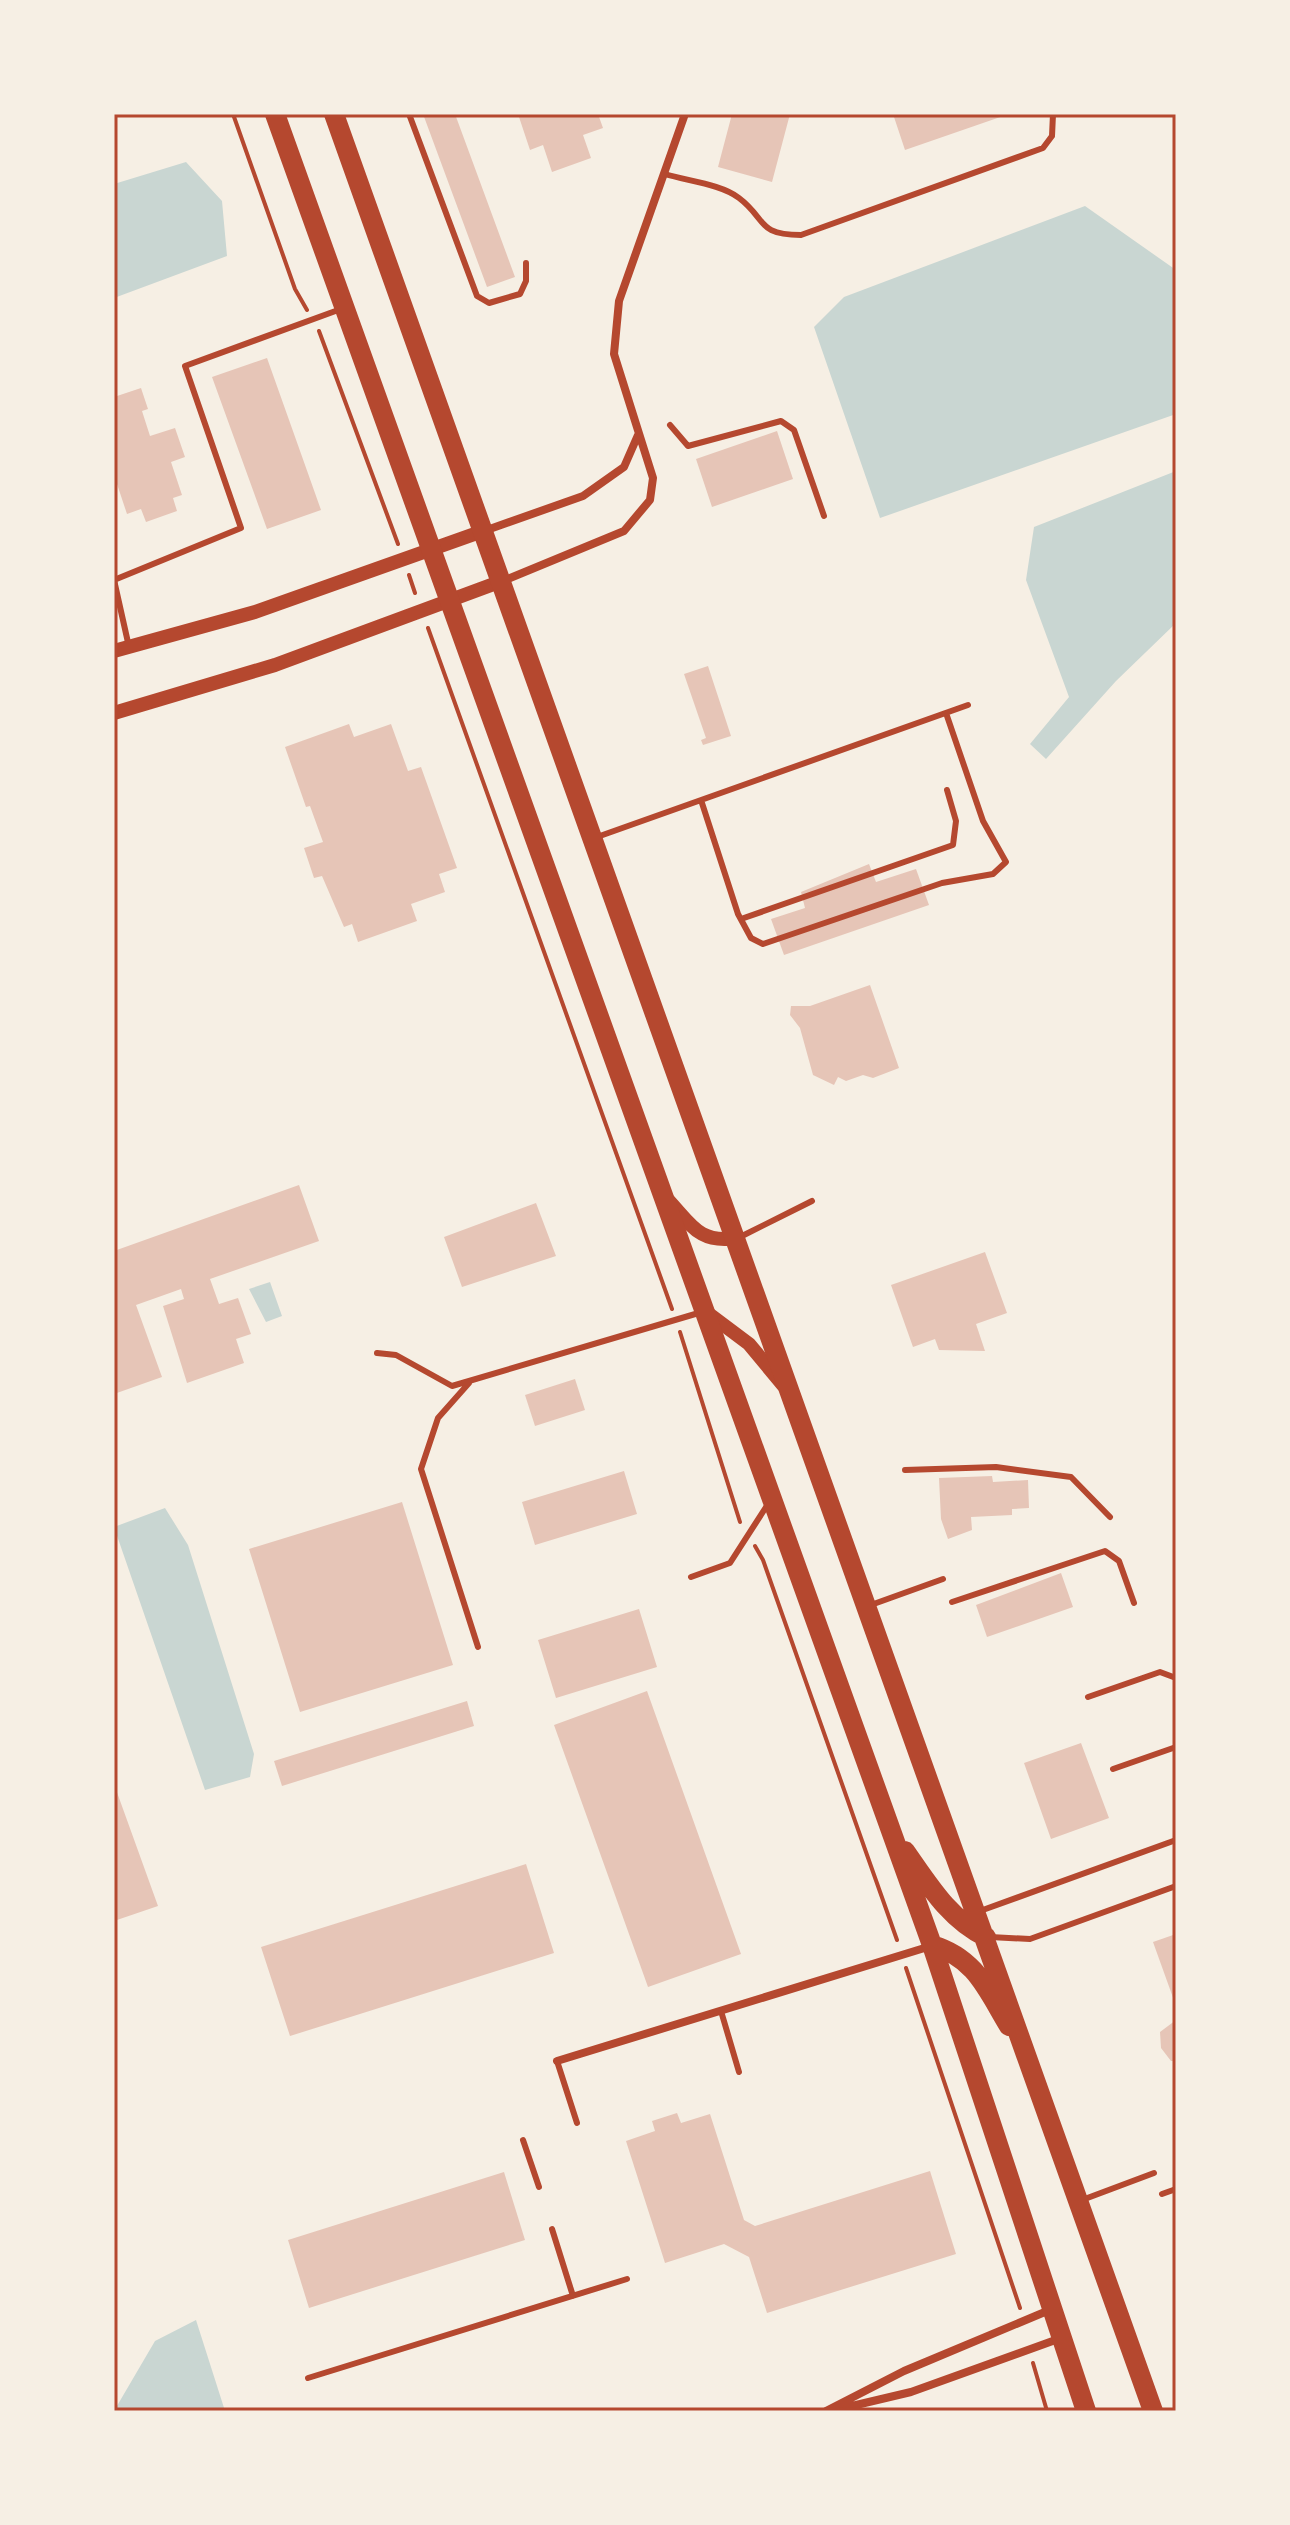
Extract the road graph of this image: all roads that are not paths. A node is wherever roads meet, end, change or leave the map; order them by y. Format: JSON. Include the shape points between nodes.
{"nodes":[{"id":1,"x":275,"y":114,"type":"edge"},
{"id":2,"x":334,"y":114,"type":"edge"},
{"id":3,"x":409,"y":114,"type":"edge"},
{"id":4,"x":685,"y":114,"type":"edge"},
{"id":5,"x":1053,"y":114,"type":"edge"},
{"id":6,"x":665,"y":174,"type":"junction"},
{"id":7,"x":526,"y":263,"type":"dead end"},
{"id":8,"x":344,"y":308,"type":"junction"},
{"id":9,"x":670,"y":425,"type":"dead end"},
{"id":10,"x":639,"y":434,"type":"junction"},
{"id":11,"x":824,"y":516,"type":"dead end"},
{"id":12,"x":483,"y":531,"type":"junction"},
{"id":13,"x":431,"y":549,"type":"junction"},
{"id":14,"x":502,"y":581,"type":"junction"},
{"id":15,"x":451,"y":602,"type":"junction"},
{"id":16,"x":129,"y":647,"type":"junction"},
{"id":17,"x":114,"y":651,"type":"edge"},
{"id":18,"x":968,"y":705,"type":"dead end"},
{"id":19,"x":114,"y":713,"type":"edge"},
{"id":20,"x":946,"y":713,"type":"junction"},
{"id":21,"x":947,"y":790,"type":"dead end"},
{"id":22,"x":701,"y":800,"type":"junction"},
{"id":23,"x":594,"y":838,"type":"junction"},
{"id":24,"x":741,"y":919,"type":"junction"},
{"id":25,"x":663,"y":1195,"type":"junction"},
{"id":26,"x":812,"y":1201,"type":"dead end"},
{"id":27,"x":737,"y":1238,"type":"junction"},
{"id":28,"x":705,"y":1311,"type":"junction"},
{"id":29,"x":377,"y":1353,"type":"dead end"},
{"id":30,"x":469,"y":1383,"type":"junction"},
{"id":31,"x":794,"y":1398,"type":"junction"},
{"id":32,"x":905,"y":1470,"type":"dead end"},
{"id":33,"x":771,"y":1499,"type":"junction"},
{"id":34,"x":1110,"y":1517,"type":"dead end"},
{"id":35,"x":691,"y":1577,"type":"dead end"},
{"id":36,"x":943,"y":1579,"type":"dead end"},
{"id":37,"x":952,"y":1602,"type":"dead end"},
{"id":38,"x":1134,"y":1603,"type":"dead end"},
{"id":39,"x":868,"y":1606,"type":"junction"},
{"id":40,"x":478,"y":1647,"type":"dead end"},
{"id":41,"x":1176,"y":1678,"type":"edge"},
{"id":42,"x":1088,"y":1697,"type":"dead end"},
{"id":43,"x":1176,"y":1747,"type":"edge"},
{"id":44,"x":1113,"y":1769,"type":"dead end"},
{"id":45,"x":890,"y":1829,"type":"junction"},
{"id":46,"x":1176,"y":1840,"type":"edge"},
{"id":47,"x":1176,"y":1886,"type":"edge"},
{"id":48,"x":977,"y":1912,"type":"junction"},
{"id":49,"x":986,"y":1937,"type":"junction"},
{"id":50,"x":932,"y":1945,"type":"junction"},
{"id":51,"x":721,"y":2011,"type":"junction"},
{"id":52,"x":557,"y":2061,"type":"joint"},
{"id":53,"x":1031,"y":2064,"type":"junction"},
{"id":54,"x":739,"y":2072,"type":"dead end"},
{"id":55,"x":577,"y":2123,"type":"dead end"},
{"id":56,"x":523,"y":2140,"type":"dead end"},
{"id":57,"x":1154,"y":2173,"type":"dead end"},
{"id":58,"x":539,"y":2187,"type":"dead end"},
{"id":59,"x":1176,"y":2189,"type":"edge"},
{"id":60,"x":1162,"y":2194,"type":"dead end"},
{"id":61,"x":1078,"y":2201,"type":"junction"},
{"id":62,"x":552,"y":2229,"type":"dead end"},
{"id":63,"x":627,"y":2279,"type":"dead end"},
{"id":64,"x":573,"y":2296,"type":"junction"},
{"id":65,"x":1053,"y":2309,"type":"junction"},
{"id":66,"x":1061,"y":2338,"type":"junction"},
{"id":67,"x":308,"y":2378,"type":"dead end"},
{"id":68,"x":828,"y":2411,"type":"edge"},
{"id":69,"x":1086,"y":2411,"type":"edge"},
{"id":70,"x":1153,"y":2411,"type":"edge"}],
"edges":[{"from":1,"to":8,"type":"main road"},
{"from":2,"to":12,"type":"main road"},
{"from":3,"to":7,"type":"lane","via":[[477,296],[489,303],[520,294]]},
{"from":4,"to":6,"type":"street"},
{"from":5,"to":6,"type":"lane","via":[[1052,136],[1043,148],[801,235],[781,235],[761,226],[738,197]]},
{"from":6,"to":10,"type":"street","via":[[619,301],[614,354]]},
{"from":8,"to":13,"type":"main road"},
{"from":8,"to":16,"type":"lane","via":[[185,366],[241,528],[114,580]]},
{"from":9,"to":11,"type":"lane","via":[[688,446],[781,421],[794,430]]},
{"from":10,"to":12,"type":"street","via":[[624,467],[583,496]]},
{"from":10,"to":14,"type":"street","via":[[653,478],[650,500],[624,531]]},
{"from":12,"to":13,"type":"street"},
{"from":12,"to":14,"type":"main road"},
{"from":13,"to":15,"type":"main road"},
{"from":13,"to":16,"type":"street","via":[[255,612]]},
{"from":14,"to":15,"type":"street"},
{"from":14,"to":23,"type":"main road"},
{"from":15,"to":19,"type":"street","via":[[275,665]]},
{"from":15,"to":25,"type":"main road"},
{"from":16,"to":17,"type":"street"},
{"from":18,"to":20,"type":"lane"},
{"from":20,"to":22,"type":"lane"},
{"from":20,"to":24,"type":"lane","via":[[983,821],[1006,862],[993,874],[942,883],[763,944],[751,938]]},
{"from":21,"to":24,"type":"lane","via":[[956,821],[953,845]]},
{"from":22,"to":23,"type":"lane"},
{"from":22,"to":24,"type":"lane"},
{"from":23,"to":27,"type":"main road"},
{"from":25,"to":27,"type":"street","via":[[700,1235],[717,1241]]},
{"from":25,"to":28,"type":"main road"},
{"from":26,"to":27,"type":"lane"},
{"from":27,"to":31,"type":"main road"},
{"from":28,"to":30,"type":"lane"},
{"from":28,"to":31,"type":"street","via":[[749,1344]]},
{"from":28,"to":33,"type":"main road"},
{"from":29,"to":30,"type":"lane","via":[[396,1355],[452,1386]]},
{"from":30,"to":40,"type":"lane","via":[[438,1418],[421,1469]]},
{"from":31,"to":39,"type":"main road"},
{"from":32,"to":34,"type":"lane","via":[[996,1467],[1071,1477]]},
{"from":33,"to":35,"type":"lane","via":[[730,1563]]},
{"from":33,"to":45,"type":"main road"},
{"from":36,"to":39,"type":"lane"},
{"from":37,"to":38,"type":"lane","via":[[1105,1551],[1119,1561]]},
{"from":39,"to":48,"type":"main road"},
{"from":41,"to":42,"type":"lane","via":[[1160,1672]]},
{"from":43,"to":44,"type":"lane"},
{"from":45,"to":49,"type":"main road","via":[[937,1898],[964,1927]]},
{"from":45,"to":50,"type":"main road"},
{"from":46,"to":48,"type":"lane"},
{"from":47,"to":49,"type":"lane","via":[[1030,1939]]},
{"from":48,"to":49,"type":"main road"},
{"from":49,"to":53,"type":"main road"},
{"from":50,"to":51,"type":"street"},
{"from":50,"to":53,"type":"main road","via":[[972,1965]]},
{"from":50,"to":65,"type":"main road"},
{"from":51,"to":52,"type":"street"},
{"from":51,"to":54,"type":"lane"},
{"from":52,"to":55,"type":"lane"},
{"from":53,"to":61,"type":"main road"},
{"from":56,"to":58,"type":"lane"},
{"from":57,"to":61,"type":"lane"},
{"from":59,"to":60,"type":"lane"},
{"from":61,"to":70,"type":"main road"},
{"from":62,"to":64,"type":"lane"},
{"from":63,"to":64,"type":"lane"},
{"from":64,"to":67,"type":"lane"},
{"from":65,"to":66,"type":"main road"},
{"from":65,"to":68,"type":"street","via":[[904,2371]]},
{"from":66,"to":68,"type":"street","via":[[911,2392]]},
{"from":66,"to":69,"type":"main road"}]}
